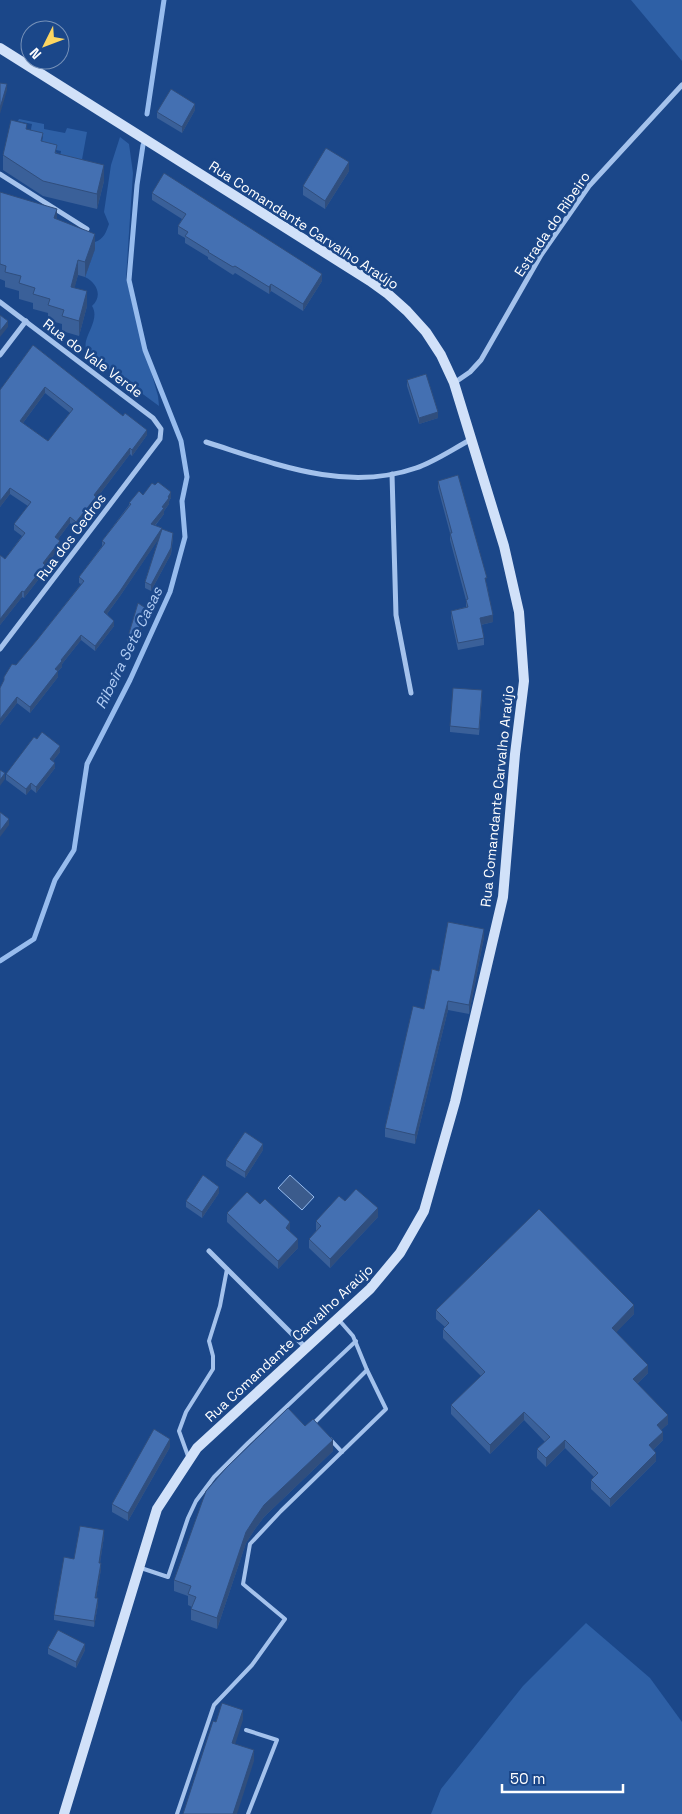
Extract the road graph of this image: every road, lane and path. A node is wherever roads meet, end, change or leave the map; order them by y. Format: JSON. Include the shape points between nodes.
{"nodes":[{"id":1,"x":0,"y":48,"type":"edge"},
{"id":2,"x":682,"y":85,"type":"edge"},
{"id":3,"x":0,"y":174,"type":"edge"},
{"id":4,"x":87,"y":229,"type":"edge"},
{"id":5,"x":0,"y":302,"type":"edge"},
{"id":6,"x":26,"y":321,"type":"junction"},
{"id":7,"x":0,"y":355,"type":"edge"},
{"id":8,"x":454,"y":384,"type":"junction"},
{"id":9,"x":160,"y":439,"type":"joint"},
{"id":10,"x":470,"y":440,"type":"junction"},
{"id":11,"x":206,"y":442,"type":"dead end"},
{"id":12,"x":392,"y":474,"type":"junction"},
{"id":13,"x":0,"y":649,"type":"edge"},
{"id":14,"x":411,"y":693,"type":"dead end"},
{"id":15,"x":209,"y":1251,"type":"dead end"},
{"id":16,"x":227,"y":1269,"type":"junction"},
{"id":17,"x":337,"y":1319,"type":"junction"},
{"id":18,"x":356,"y":1341,"type":"junction"},
{"id":19,"x":306,"y":1348,"type":"junction"},
{"id":20,"x":367,"y":1370,"type":"junction"},
{"id":21,"x":320,"y":1429,"type":"edge"},
{"id":22,"x":325,"y":1434,"type":"edge"},
{"id":23,"x":342,"y":1452,"type":"junction"},
{"id":24,"x":190,"y":1460,"type":"junction"},
{"id":25,"x":139,"y":1567,"type":"junction"},
{"id":26,"x":246,"y":1730,"type":"dead end"},
{"id":27,"x":64,"y":1814,"type":"edge"},
{"id":28,"x":177,"y":1814,"type":"edge"},
{"id":29,"x":248,"y":1814,"type":"edge"}],
"edges":[{"from":1,"to":8,"type":"main road","name":"Rua Comandante Carvalho Araújo","via":[[388,294],[426,332]]},
{"from":2,"to":8,"type":"street","name":"Estrada do Ribeiro","via":[[589,186],[541,255],[481,360]]},
{"from":3,"to":4,"type":"street"},
{"from":5,"to":6,"type":"street","name":"Rua do Vale Verde"},
{"from":6,"to":7,"type":"street"},
{"from":6,"to":9,"type":"street","name":"Rua do Vale Verde","via":[[153,418],[161,429]]},
{"from":8,"to":10,"type":"main road","name":"Rua Comandante Carvalho Araújo"},
{"from":9,"to":13,"type":"street","name":"Rua dos Cedros"},
{"from":10,"to":12,"type":"street","via":[[416,468]]},
{"from":10,"to":17,"type":"main road","name":"Rua Comandante Carvalho Araújo","via":[[504,546],[519,612],[524,681],[503,897],[455,1102],[424,1211],[400,1253],[370,1289]]},
{"from":11,"to":12,"type":"street","via":[[285,467],[337,478]]},
{"from":12,"to":14,"type":"street","via":[[396,615]]},
{"from":15,"to":16,"type":"street"},
{"from":16,"to":19,"type":"street"},
{"from":16,"to":24,"type":"lane","via":[[209,1341],[213,1369],[186,1412],[180,1431]]},
{"from":17,"to":18,"type":"lane"},
{"from":17,"to":19,"type":"main road","name":"Rua Comandante Carvalho Araújo"},
{"from":18,"to":20,"type":"lane"},
{"from":18,"to":25,"type":"lane","via":[[214,1476],[196,1500],[168,1577]]},
{"from":19,"to":24,"type":"main road","name":"Rua Comandante Carvalho Araújo","via":[[197,1448]]},
{"from":20,"to":21,"type":"lane","via":[[314,1423]]},
{"from":20,"to":23,"type":"lane","via":[[386,1409]]},
{"from":22,"to":23,"type":"lane"},
{"from":23,"to":28,"type":"lane","via":[[250,1544],[243,1584],[285,1619],[252,1665],[214,1705]]},
{"from":24,"to":25,"type":"main road","name":"Rua Comandante Carvalho Araújo","via":[[157,1509]]},
{"from":25,"to":27,"type":"main road","name":"Rua Comandante Carvalho Araújo"},
{"from":26,"to":29,"type":"lane","via":[[278,1740]]}]}
